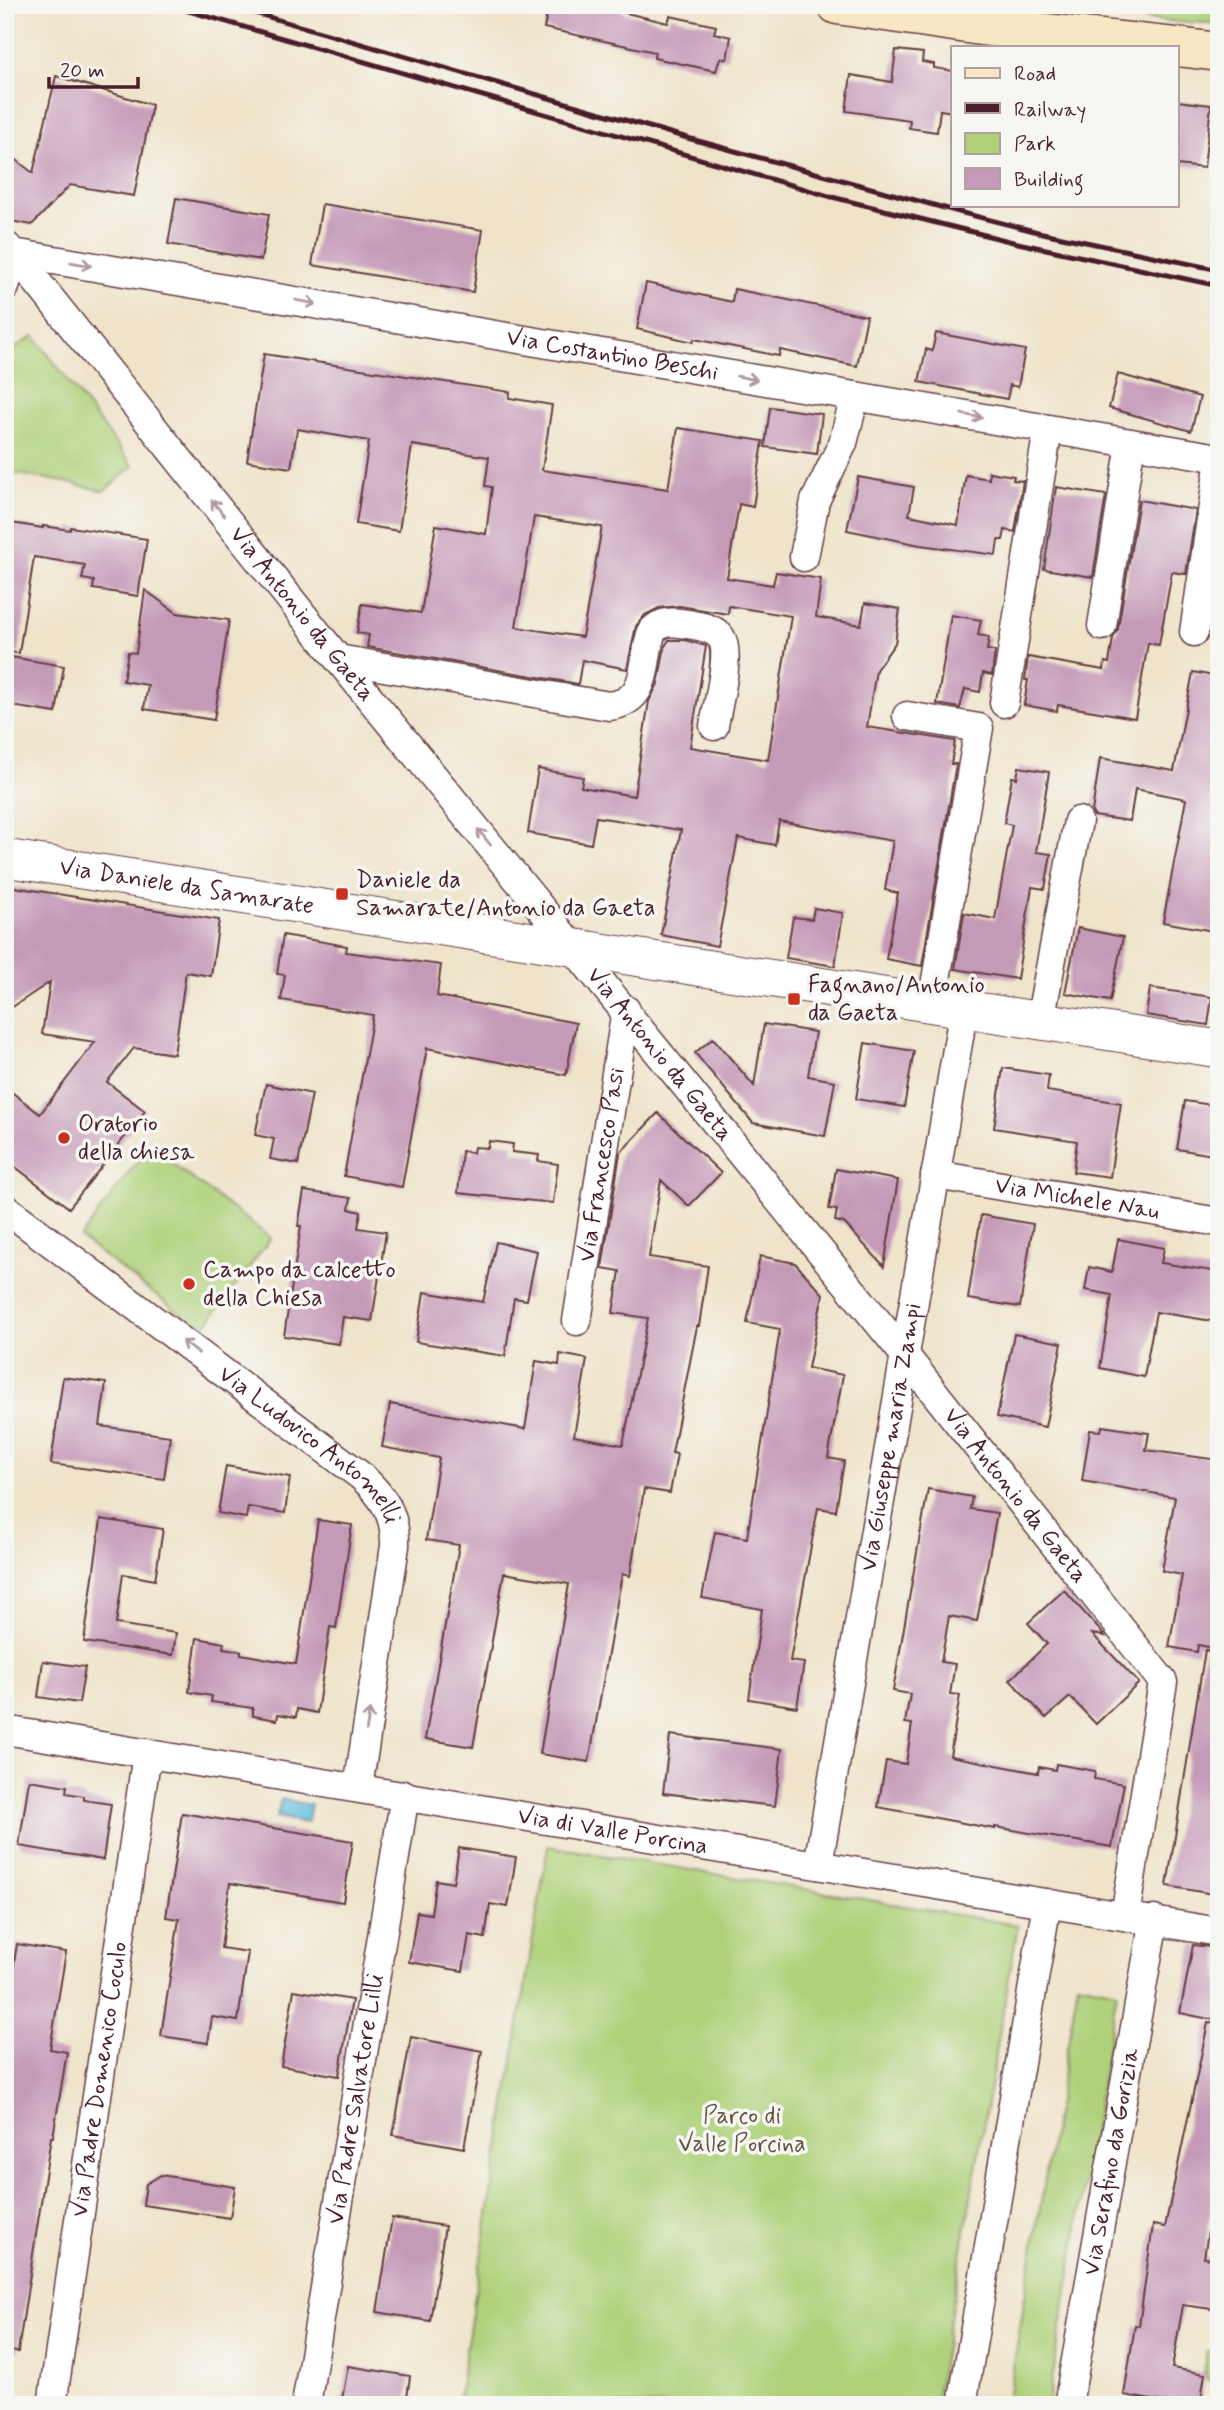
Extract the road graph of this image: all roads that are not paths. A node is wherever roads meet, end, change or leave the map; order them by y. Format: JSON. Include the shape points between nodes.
{"nodes":[{"id":1,"x":836,"y":5,"type":"edge"},
{"id":2,"x":1167,"y":46,"type":"edge"},
{"id":3,"x":1178,"y":47,"type":"edge"},
{"id":4,"x":1219,"y":52,"type":"edge"},
{"id":5,"x":8,"y":250,"type":"edge"},
{"id":6,"x":5,"y":287,"type":"edge"},
{"id":7,"x":855,"y":396,"type":"junction"},
{"id":8,"x":1048,"y":429,"type":"junction"},
{"id":9,"x":1131,"y":443,"type":"junction"},
{"id":10,"x":1219,"y":458,"type":"edge"},
{"id":11,"x":1219,"y":466,"type":"edge"},
{"id":12,"x":804,"y":557,"type":"dead end"},
{"id":13,"x":1102,"y":626,"type":"dead end"},
{"id":14,"x":1194,"y":632,"type":"dead end"},
{"id":15,"x":338,"y":659,"type":"junction"},
{"id":16,"x":1004,"y":703,"type":"dead end"},
{"id":17,"x":907,"y":716,"type":"dead end"},
{"id":18,"x":714,"y":726,"type":"dead end"},
{"id":19,"x":1078,"y":821,"type":"dead end"},
{"id":20,"x":5,"y":858,"type":"edge"},
{"id":21,"x":574,"y":946,"type":"junction"},
{"id":22,"x":948,"y":1006,"type":"junction"},
{"id":23,"x":626,"y":1010,"type":"junction"},
{"id":24,"x":1040,"y":1021,"type":"junction"},
{"id":25,"x":1219,"y":1049,"type":"edge"},
{"id":26,"x":936,"y":1175,"type":"junction"},
{"id":27,"x":5,"y":1208,"type":"edge"},
{"id":28,"x":1219,"y":1222,"type":"edge"},
{"id":29,"x":577,"y":1321,"type":"dead end"},
{"id":30,"x":904,"y":1354,"type":"junction"},
{"id":31,"x":5,"y":1730,"type":"edge"},
{"id":32,"x":147,"y":1754,"type":"junction"},
{"id":33,"x":358,"y":1788,"type":"junction"},
{"id":34,"x":405,"y":1795,"type":"junction"},
{"id":35,"x":818,"y":1865,"type":"junction"},
{"id":36,"x":1047,"y":1903,"type":"junction"},
{"id":37,"x":1125,"y":1916,"type":"junction"},
{"id":38,"x":1154,"y":1920,"type":"junction"},
{"id":39,"x":1219,"y":1932,"type":"edge"},
{"id":40,"x":52,"y":2405,"type":"edge"},
{"id":41,"x":306,"y":2405,"type":"edge"},
{"id":42,"x":962,"y":2405,"type":"edge"},
{"id":43,"x":1068,"y":2405,"type":"edge"}],
"edges":[{"from":1,"to":2,"type":"main road"},
{"from":3,"to":4,"type":"main road"},
{"from":5,"to":6,"type":"street"},
{"from":5,"to":7,"type":"street","name":"Via Costantino Beschi","one_way":true},
{"from":15,"to":5,"type":"street","name":"Via Antonio da Gaeta","one_way":true},
{"from":7,"to":8,"type":"street","name":"Via Costantino Beschi","one_way":true},
{"from":7,"to":12,"type":"street","via":[[843,443],[815,501]]},
{"from":8,"to":9,"type":"street","name":"Via Costantino Beschi"},
{"from":8,"to":16,"type":"street"},
{"from":9,"to":10,"type":"street","name":"Via Costantino Beschi"},
{"from":9,"to":13,"type":"street"},
{"from":11,"to":14,"type":"street"},
{"from":15,"to":18,"type":"street","via":[[609,706],[628,701],[639,687],[652,631],[664,622],[683,623],[712,630],[723,641],[725,659]]},
{"from":21,"to":15,"type":"street","name":"Via Antonio da Gaeta","one_way":true},
{"from":17,"to":22,"type":"street","name":"Via Giuseppe maria Zampi","via":[[979,728]]},
{"from":19,"to":24,"type":"street"},
{"from":20,"to":21,"type":"street","name":"Via Daniele da Samarate"},
{"from":21,"to":22,"type":"street","name":"Via Daniele da Samarate"},
{"from":21,"to":23,"type":"street","name":"Via Antonio da Gaeta"},
{"from":22,"to":24,"type":"street","name":"Via Daniele da Samarate"},
{"from":22,"to":26,"type":"street","name":"Via Giuseppe maria Zampi"},
{"from":23,"to":29,"type":"street","name":"Via Francesco Pasi"},
{"from":23,"to":30,"type":"street","name":"Via Antonio da Gaeta"},
{"from":24,"to":25,"type":"street","name":"Via Daniele da Samarate"},
{"from":26,"to":28,"type":"street","name":"Via Michele Nau"},
{"from":26,"to":30,"type":"street","name":"Via Giuseppe maria Zampi"},
{"from":33,"to":27,"type":"street","name":"Via Ludovico Antomelli","one_way":true,"via":[[395,1546],[394,1522],[383,1497]]},
{"from":30,"to":35,"type":"street","name":"Via Giuseppe maria Zampi"},
{"from":30,"to":37,"type":"street","name":"Via Antonio da Gaeta","via":[[1163,1682]]},
{"from":31,"to":32,"type":"street","name":"Via di Valle Porcina"},
{"from":32,"to":33,"type":"street","name":"Via di Valle Porcina"},
{"from":32,"to":40,"type":"street","name":"Via Padre Domenico Coculo"},
{"from":33,"to":34,"type":"street","name":"Via di Valle Porcina"},
{"from":34,"to":35,"type":"street","name":"Via di Valle Porcina"},
{"from":34,"to":41,"type":"street","name":"Via Padre Salvatore Lilli"},
{"from":35,"to":36,"type":"street","name":"Via di Valle Porcina"},
{"from":36,"to":37,"type":"street","name":"Via di Valle Porcina"},
{"from":36,"to":42,"type":"street"},
{"from":37,"to":38,"type":"street","name":"Via di Valle Porcina"},
{"from":38,"to":39,"type":"street","name":"Via di Valle Porcina"},
{"from":38,"to":43,"type":"street","name":"Via Serafino da Gorizia"}]}
